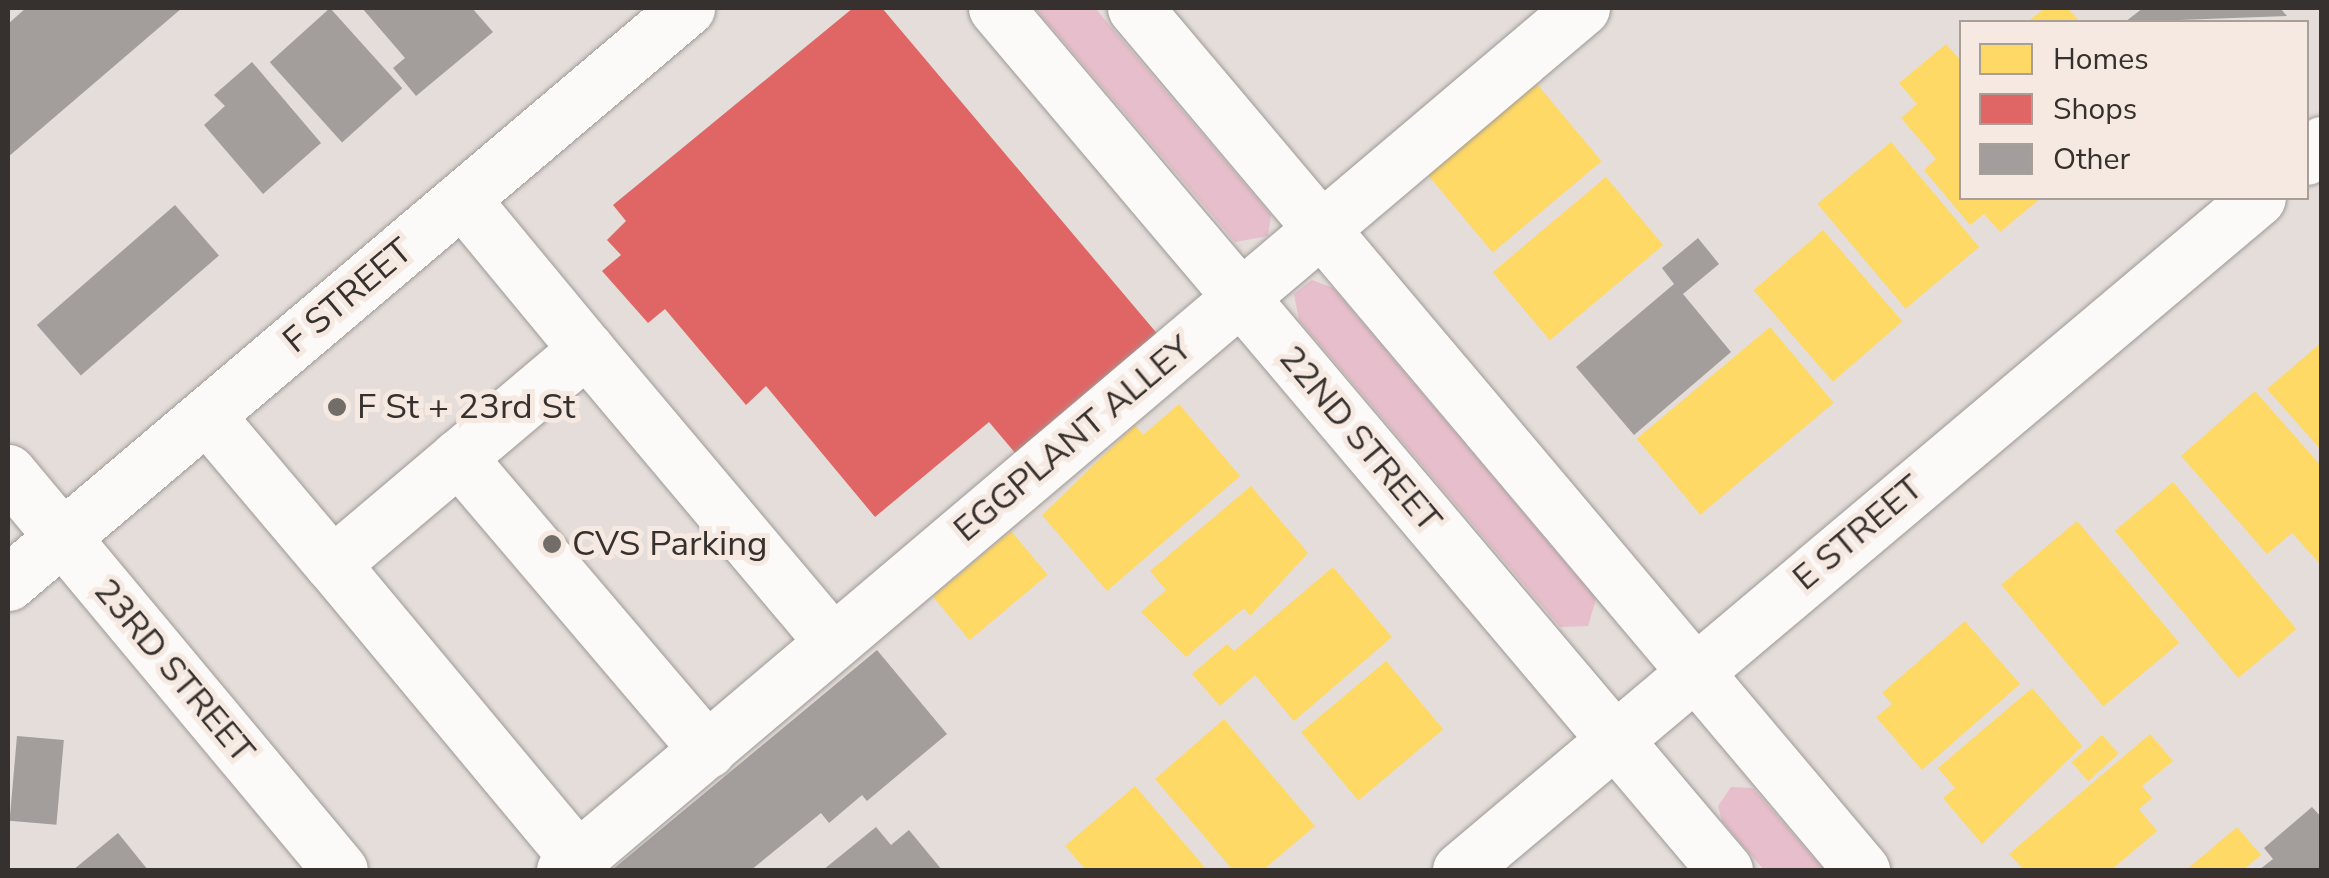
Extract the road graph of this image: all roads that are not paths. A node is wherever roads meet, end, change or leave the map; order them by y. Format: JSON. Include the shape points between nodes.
{"nodes":[{"id":1,"x":687,"y":8,"type":"edge"},
{"id":2,"x":996,"y":8,"type":"edge"},
{"id":3,"x":1135,"y":8,"type":"edge"},
{"id":4,"x":1582,"y":8,"type":"edge"},
{"id":5,"x":462,"y":198,"type":"junction"},
{"id":6,"x":2256,"y":200,"type":"edge"},
{"id":7,"x":1321,"y":230,"type":"junction"},
{"id":8,"x":1240,"y":298,"type":"junction"},
{"id":9,"x":586,"y":349,"type":"junction"},
{"id":10,"x":208,"y":416,"type":"junction"},
{"id":11,"x":458,"y":457,"type":"junction"},
{"id":12,"x":8,"y":472,"type":"edge"},
{"id":13,"x":61,"y":536,"type":"junction"},
{"id":14,"x":332,"y":564,"type":"junction"},
{"id":15,"x":8,"y":582,"type":"edge"},
{"id":16,"x":834,"y":642,"type":"junction"},
{"id":17,"x":1694,"y":671,"type":"junction"},
{"id":18,"x":1613,"y":740,"type":"junction"},
{"id":19,"x":707,"y":750,"type":"junction"},
{"id":20,"x":571,"y":865,"type":"edge"},
{"id":21,"x":340,"y":870,"type":"edge"},
{"id":22,"x":1460,"y":870,"type":"edge"},
{"id":23,"x":1724,"y":870,"type":"edge"},
{"id":24,"x":1862,"y":870,"type":"edge"}],
"edges":[{"from":1,"to":5,"type":"street","name":"F STREET"},
{"from":2,"to":8,"type":"street","name":"22ND STREET"},
{"from":3,"to":7,"type":"street"},
{"from":4,"to":7,"type":"street","name":"EGGPLANT ALLEY"},
{"from":5,"to":9,"type":"street"},
{"from":5,"to":10,"type":"street","name":"F STREET"},
{"from":6,"to":17,"type":"street","name":"E STREET"},
{"from":7,"to":8,"type":"street","name":"EGGPLANT ALLEY"},
{"from":7,"to":17,"type":"street"},
{"from":8,"to":16,"type":"street","name":"EGGPLANT ALLEY"},
{"from":8,"to":18,"type":"street","name":"22ND STREET"},
{"from":9,"to":11,"type":"street"},
{"from":9,"to":16,"type":"street"},
{"from":10,"to":13,"type":"street","name":"F STREET"},
{"from":10,"to":14,"type":"street"},
{"from":11,"to":14,"type":"street"},
{"from":11,"to":19,"type":"street"},
{"from":12,"to":13,"type":"street","name":"23RD STREET"},
{"from":13,"to":15,"type":"street","name":"F STREET"},
{"from":13,"to":21,"type":"street","name":"23RD STREET"},
{"from":14,"to":20,"type":"street"},
{"from":16,"to":19,"type":"street","name":"EGGPLANT ALLEY"},
{"from":17,"to":18,"type":"street","name":"E STREET"},
{"from":17,"to":24,"type":"street"},
{"from":18,"to":22,"type":"street","name":"E STREET"},
{"from":18,"to":23,"type":"street","name":"22ND STREET"},
{"from":19,"to":20,"type":"street","name":"EGGPLANT ALLEY"}]}
